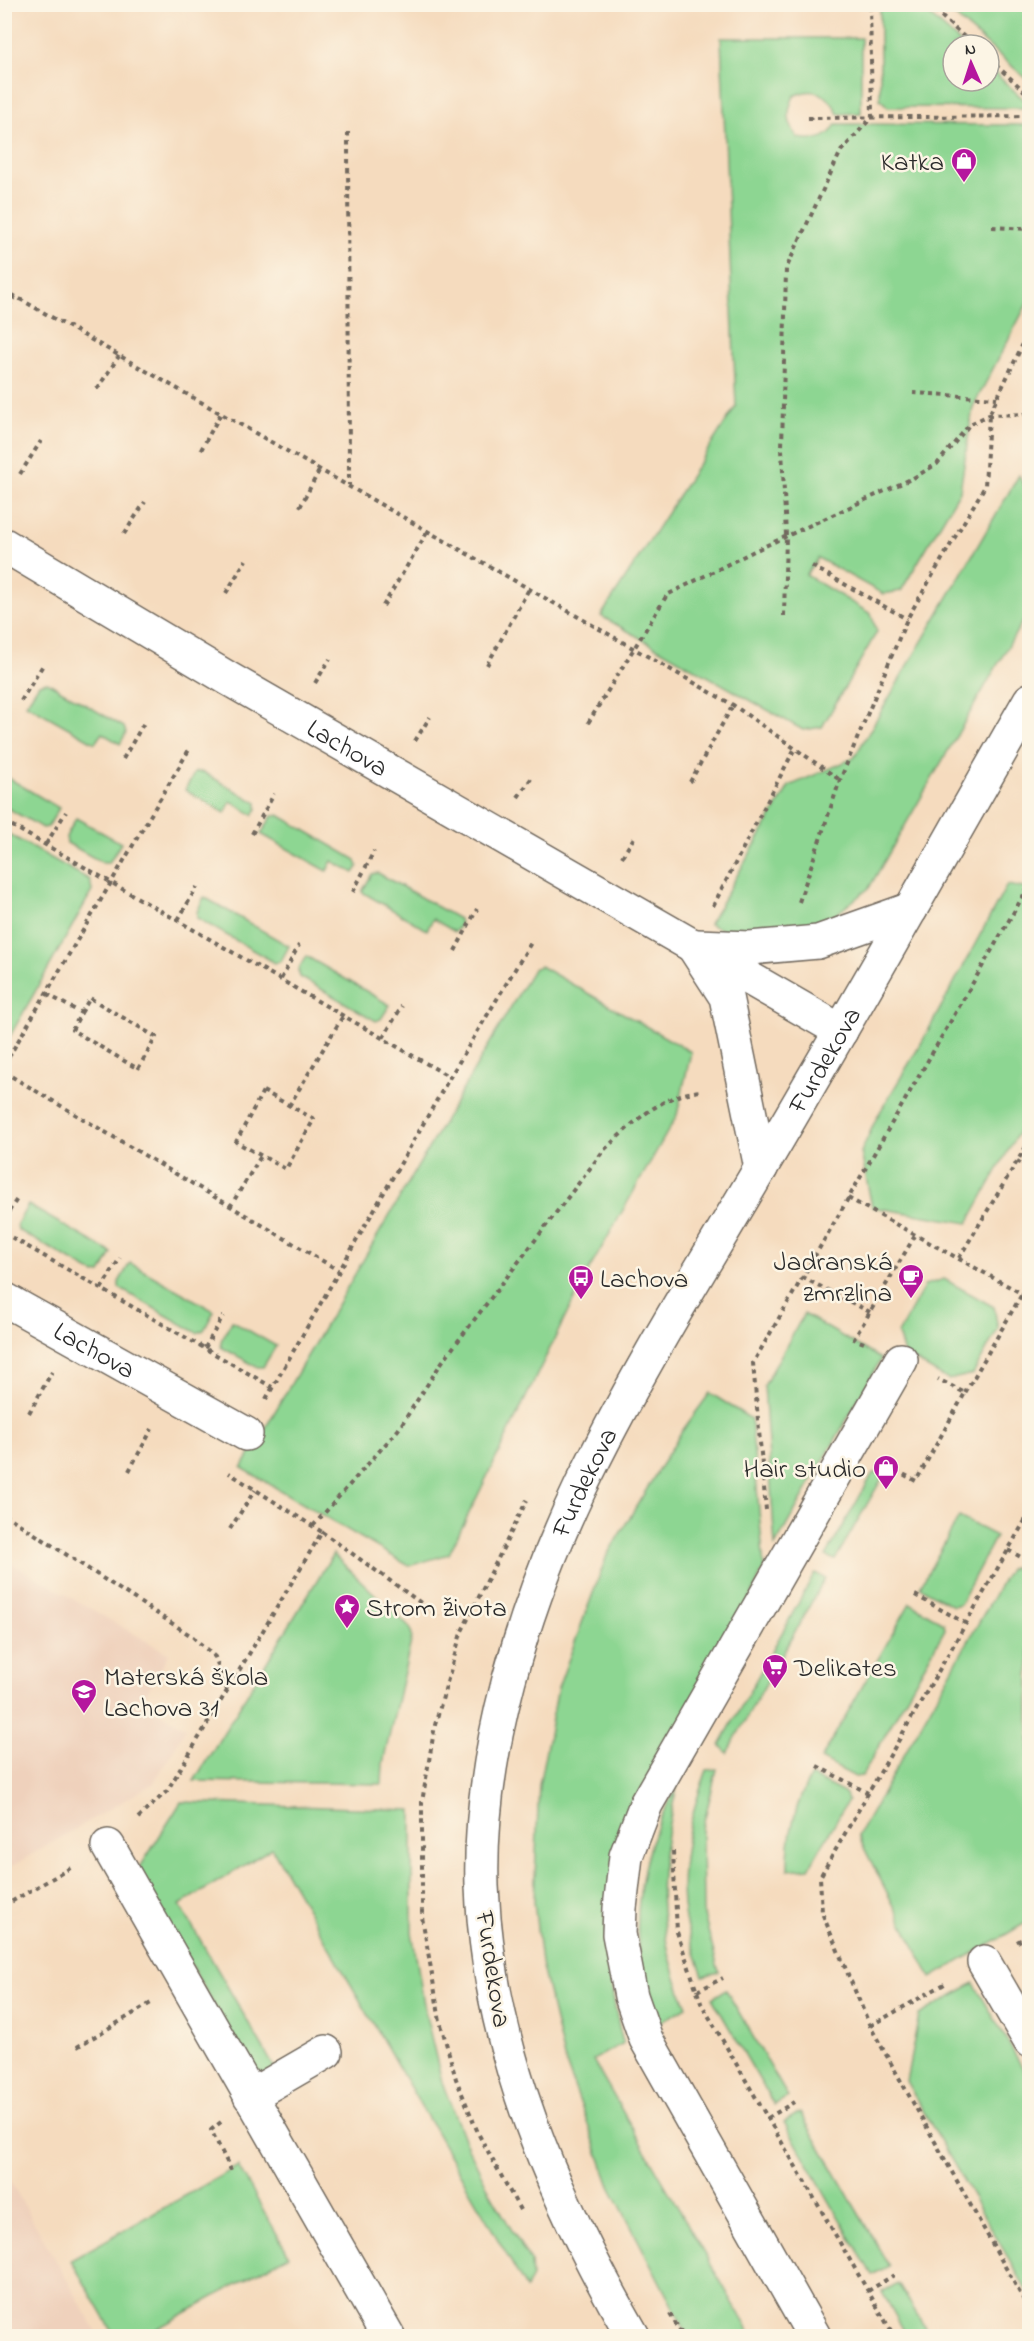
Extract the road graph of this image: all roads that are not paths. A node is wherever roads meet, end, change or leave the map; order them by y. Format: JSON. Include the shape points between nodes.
{"nodes":[{"id":1,"x":4,"y":545,"type":"edge"},
{"id":2,"x":1024,"y":721,"type":"edge"},
{"id":3,"x":910,"y":909,"type":"junction"},
{"id":4,"x":692,"y":945,"type":"junction"},
{"id":5,"x":841,"y":1031,"type":"junction"},
{"id":6,"x":761,"y":1168,"type":"junction"},
{"id":7,"x":4,"y":1299,"type":"edge"},
{"id":8,"x":901,"y":1360,"type":"road end"},
{"id":9,"x":246,"y":1434,"type":"road end"},
{"id":10,"x":108,"y":1846,"type":"road end"},
{"id":11,"x":984,"y":1962,"type":"dead end"},
{"id":12,"x":1029,"y":2041,"type":"edge"},
{"id":13,"x":326,"y":2052,"type":"dead end"},
{"id":14,"x":250,"y":2096,"type":"junction"},
{"id":15,"x":388,"y":2337,"type":"edge"},
{"id":16,"x":633,"y":2337,"type":"edge"},
{"id":17,"x":814,"y":2337,"type":"edge"}],
"edges":[{"from":1,"to":4,"type":"street","name":"Lachova"},
{"from":2,"to":3,"type":"street","name":"Furdekova"},
{"from":3,"to":4,"type":"street","name":"Lachova","via":[[818,942],[750,948]]},
{"from":3,"to":5,"type":"street","name":"Furdekova"},
{"from":4,"to":5,"type":"street","name":"Lachova"},
{"from":4,"to":6,"type":"street","name":"Lachova","via":[[726,997]]},
{"from":5,"to":6,"type":"street","name":"Furdekova"},
{"from":6,"to":16,"type":"street","name":"Furdekova","via":[[659,1340],[565,1520],[512,1674],[494,1751],[484,1830],[482,1882],[486,1927],[517,2083],[552,2181],[594,2270]]},
{"from":7,"to":9,"type":"street","name":"Lachova"},
{"from":8,"to":17,"type":"street","via":[[646,1804],[626,1856],[620,1908],[623,1963],[646,2039]]},
{"from":10,"to":14,"type":"street"},
{"from":11,"to":12,"type":"street"},
{"from":13,"to":14,"type":"street"},
{"from":14,"to":15,"type":"street"}]}
